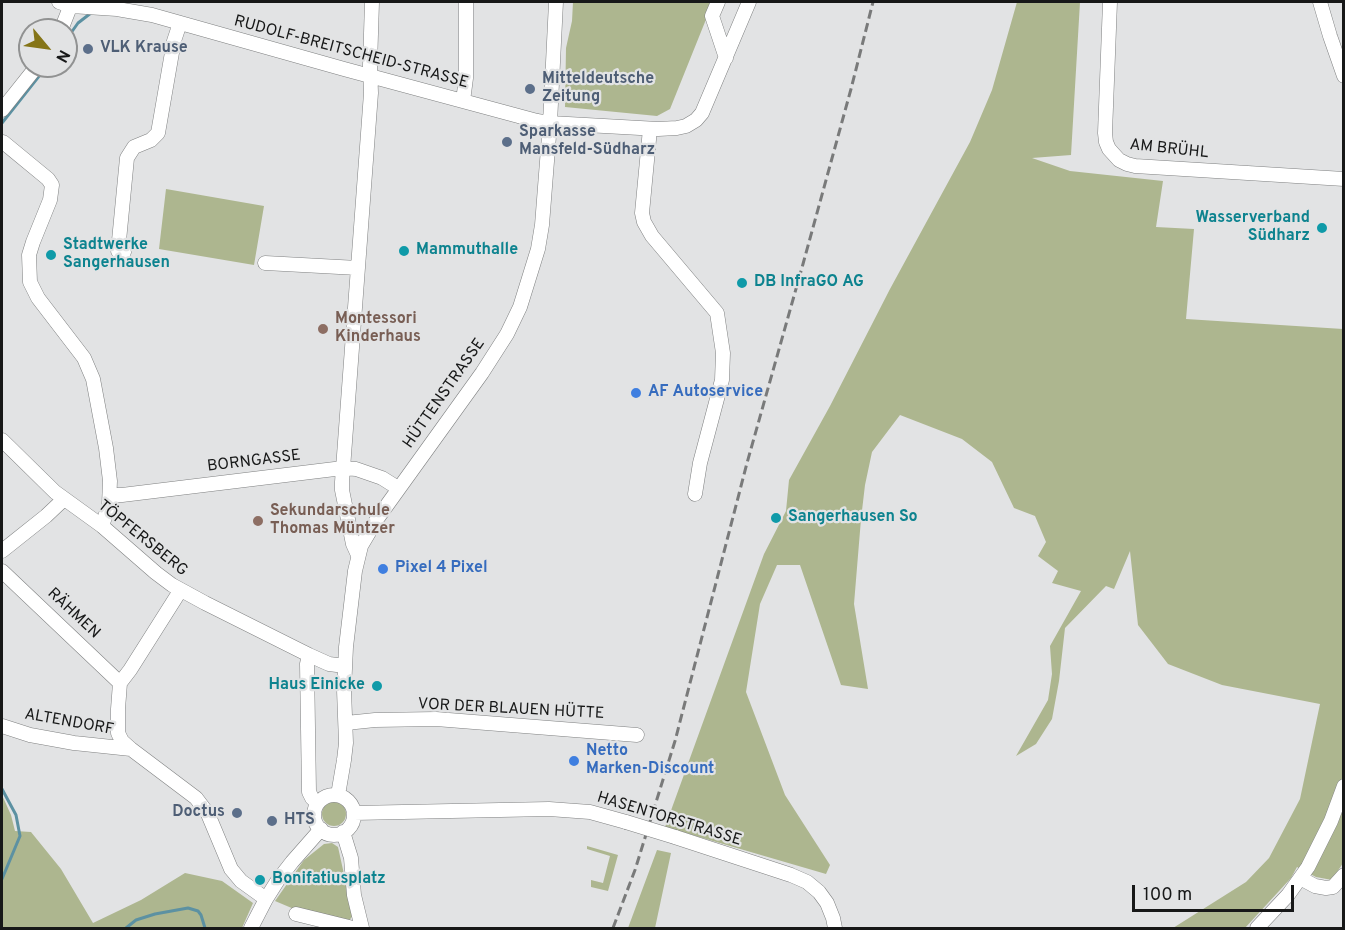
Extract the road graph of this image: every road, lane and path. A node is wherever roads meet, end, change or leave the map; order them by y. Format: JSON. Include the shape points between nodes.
{"nodes":[{"id":1,"x":372,"y":2,"type":"edge"},
{"id":2,"x":466,"y":2,"type":"edge"},
{"id":3,"x":556,"y":2,"type":"edge"},
{"id":4,"x":718,"y":2,"type":"edge"},
{"id":5,"x":1110,"y":2,"type":"edge"},
{"id":6,"x":1320,"y":2,"type":"edge"},
{"id":7,"x":67,"y":3,"type":"edge"},
{"id":8,"x":746,"y":7,"type":"edge"},
{"id":9,"x":64,"y":18,"type":"edge"},
{"id":10,"x":180,"y":23,"type":"junction"},
{"id":11,"x":726,"y":58,"type":"junction"},
{"id":12,"x":371,"y":76,"type":"junction"},
{"id":13,"x":1344,"y":76,"type":"edge"},
{"id":14,"x":27,"y":78,"type":"edge"},
{"id":15,"x":463,"y":101,"type":"junction"},
{"id":16,"x":2,"y":110,"type":"edge"},
{"id":17,"x":550,"y":123,"type":"junction"},
{"id":18,"x":650,"y":129,"type":"junction"},
{"id":19,"x":2,"y":143,"type":"edge"},
{"id":20,"x":1344,"y":179,"type":"edge"},
{"id":21,"x":124,"y":252,"type":"dead end"},
{"id":22,"x":265,"y":263,"type":"dead end"},
{"id":23,"x":358,"y":268,"type":"junction"},
{"id":24,"x":2,"y":440,"type":"edge"},
{"id":25,"x":343,"y":468,"type":"junction"},
{"id":26,"x":398,"y":488,"type":"junction"},
{"id":27,"x":695,"y":494,"type":"dead end"},
{"id":28,"x":110,"y":495,"type":"junction"},
{"id":29,"x":64,"y":499,"type":"junction"},
{"id":30,"x":102,"y":526,"type":"junction"},
{"id":31,"x":2,"y":551,"type":"edge"},
{"id":32,"x":358,"y":555,"type":"junction"},
{"id":33,"x":2,"y":571,"type":"edge"},
{"id":34,"x":180,"y":591,"type":"junction"},
{"id":35,"x":309,"y":655,"type":"junction"},
{"id":36,"x":345,"y":666,"type":"junction"},
{"id":37,"x":120,"y":682,"type":"junction"},
{"id":38,"x":346,"y":723,"type":"junction"},
{"id":39,"x":2,"y":726,"type":"edge"},
{"id":40,"x":637,"y":735,"type":"dead end"},
{"id":41,"x":131,"y":749,"type":"junction"},
{"id":42,"x":1344,"y":786,"type":"edge"},
{"id":43,"x":338,"y":795,"type":"junction"},
{"id":44,"x":318,"y":803,"type":"junction"},
{"id":45,"x":354,"y":813,"type":"junction"},
{"id":46,"x":321,"y":829,"type":"junction"},
{"id":47,"x":343,"y":832,"type":"junction"},
{"id":48,"x":1344,"y":875,"type":"edge"},
{"id":49,"x":1300,"y":878,"type":"junction"},
{"id":50,"x":266,"y":899,"type":"junction"},
{"id":51,"x":296,"y":914,"type":"dead end"},
{"id":52,"x":252,"y":928,"type":"edge"},
{"id":53,"x":353,"y":928,"type":"edge"},
{"id":54,"x":362,"y":928,"type":"edge"},
{"id":55,"x":834,"y":928,"type":"edge"},
{"id":56,"x":1257,"y":928,"type":"edge"}],
"edges":[{"from":1,"to":12,"type":"street"},
{"from":2,"to":15,"type":"street"},
{"from":3,"to":17,"type":"street","name":"HÜTTENSTRASSE"},
{"from":4,"to":11,"type":"street","via":[[712,16]]},
{"from":5,"to":20,"type":"street","name":"AM BRÜHL","via":[[1105,133],[1107,146],[1116,158],[1135,166]]},
{"from":6,"to":13,"type":"street"},
{"from":7,"to":9,"type":"street"},
{"from":7,"to":10,"type":"street","name":"RUDOLF-BREITSCHEID-STRASSE","via":[[141,13]]},
{"from":8,"to":11,"type":"street","name":"RUDOLF-BREITSCHEID-STRASSE"},
{"from":10,"to":12,"type":"street","name":"RUDOLF-BREITSCHEID-STRASSE"},
{"from":10,"to":21,"type":"street","via":[[158,133],[134,147],[128,158],[118,251]]},
{"from":11,"to":18,"type":"street","name":"RUDOLF-BREITSCHEID-STRASSE","via":[[698,118],[684,126]]},
{"from":12,"to":15,"type":"street","name":"RUDOLF-BREITSCHEID-STRASSE"},
{"from":12,"to":23,"type":"street"},
{"from":14,"to":16,"type":"street"},
{"from":15,"to":17,"type":"street","name":"RUDOLF-BREITSCHEID-STRASSE"},
{"from":17,"to":18,"type":"street","name":"RUDOLF-BREITSCHEID-STRASSE"},
{"from":17,"to":26,"type":"street","name":"HÜTTENSTRASSE","via":[[539,241],[517,316],[482,373]]},
{"from":18,"to":27,"type":"street","via":[[644,222],[717,313],[723,353],[722,380]]},
{"from":19,"to":28,"type":"street","via":[[51,185],[50,200],[29,255],[30,282],[84,358],[93,379]]},
{"from":22,"to":23,"type":"street"},
{"from":23,"to":25,"type":"street"},
{"from":24,"to":29,"type":"street","name":"TÖPFERSBERG"},
{"from":25,"to":26,"type":"street","name":"BORNGASSE","via":[[382,478]]},
{"from":25,"to":28,"type":"street","name":"BORNGASSE"},
{"from":25,"to":32,"type":"street","via":[[342,490]]},
{"from":26,"to":32,"type":"street","name":"HÜTTENSTRASSE"},
{"from":28,"to":30,"type":"street"},
{"from":29,"to":30,"type":"street","name":"TÖPFERSBERG"},
{"from":29,"to":31,"type":"street"},
{"from":30,"to":34,"type":"street","name":"TÖPFERSBERG"},
{"from":32,"to":36,"type":"street","name":"HÜTTENSTRASSE"},
{"from":33,"to":37,"type":"street","name":"RÄHMEN"},
{"from":34,"to":35,"type":"street","name":"TÖPFERSBERG"},
{"from":34,"to":37,"type":"street"},
{"from":35,"to":36,"type":"street","name":"TÖPFERSBERG","via":[[328,664]]},
{"from":35,"to":44,"type":"street","via":[[309,792]]},
{"from":36,"to":38,"type":"street","name":"HÜTTENSTRASSE"},
{"from":37,"to":41,"type":"street","via":[[118,733]]},
{"from":38,"to":40,"type":"street","name":"VOR DER BLAUEN HÜTTE","via":[[436,719]]},
{"from":38,"to":43,"type":"street","name":"HÜTTENSTRASSE"},
{"from":39,"to":41,"type":"street","name":"ALTENDORF","via":[[74,743]]},
{"from":41,"to":50,"type":"street","via":[[196,798],[208,814],[231,869]]},
{"from":42,"to":49,"type":"street","via":[[1320,844]]},
{"from":43,"to":44,"type":"street","via":[[327,796]]},
{"from":43,"to":45,"type":"street","via":[[349,802]]},
{"from":44,"to":46,"type":"street","via":[[315,817]]},
{"from":45,"to":47,"type":"street","via":[[351,825]]},
{"from":45,"to":55,"type":"street","name":"HASENTORSTRASSE","bridge":true,"via":[[549,809],[590,812],[807,882],[827,903]]},
{"from":46,"to":47,"type":"street","via":[[333,834]]},
{"from":46,"to":50,"type":"street"},
{"from":47,"to":54,"type":"street"},
{"from":48,"to":49,"type":"street","via":[[1333,887],[1326,888]]},
{"from":49,"to":56,"type":"street"},
{"from":50,"to":52,"type":"street"},
{"from":51,"to":53,"type":"street"}]}
